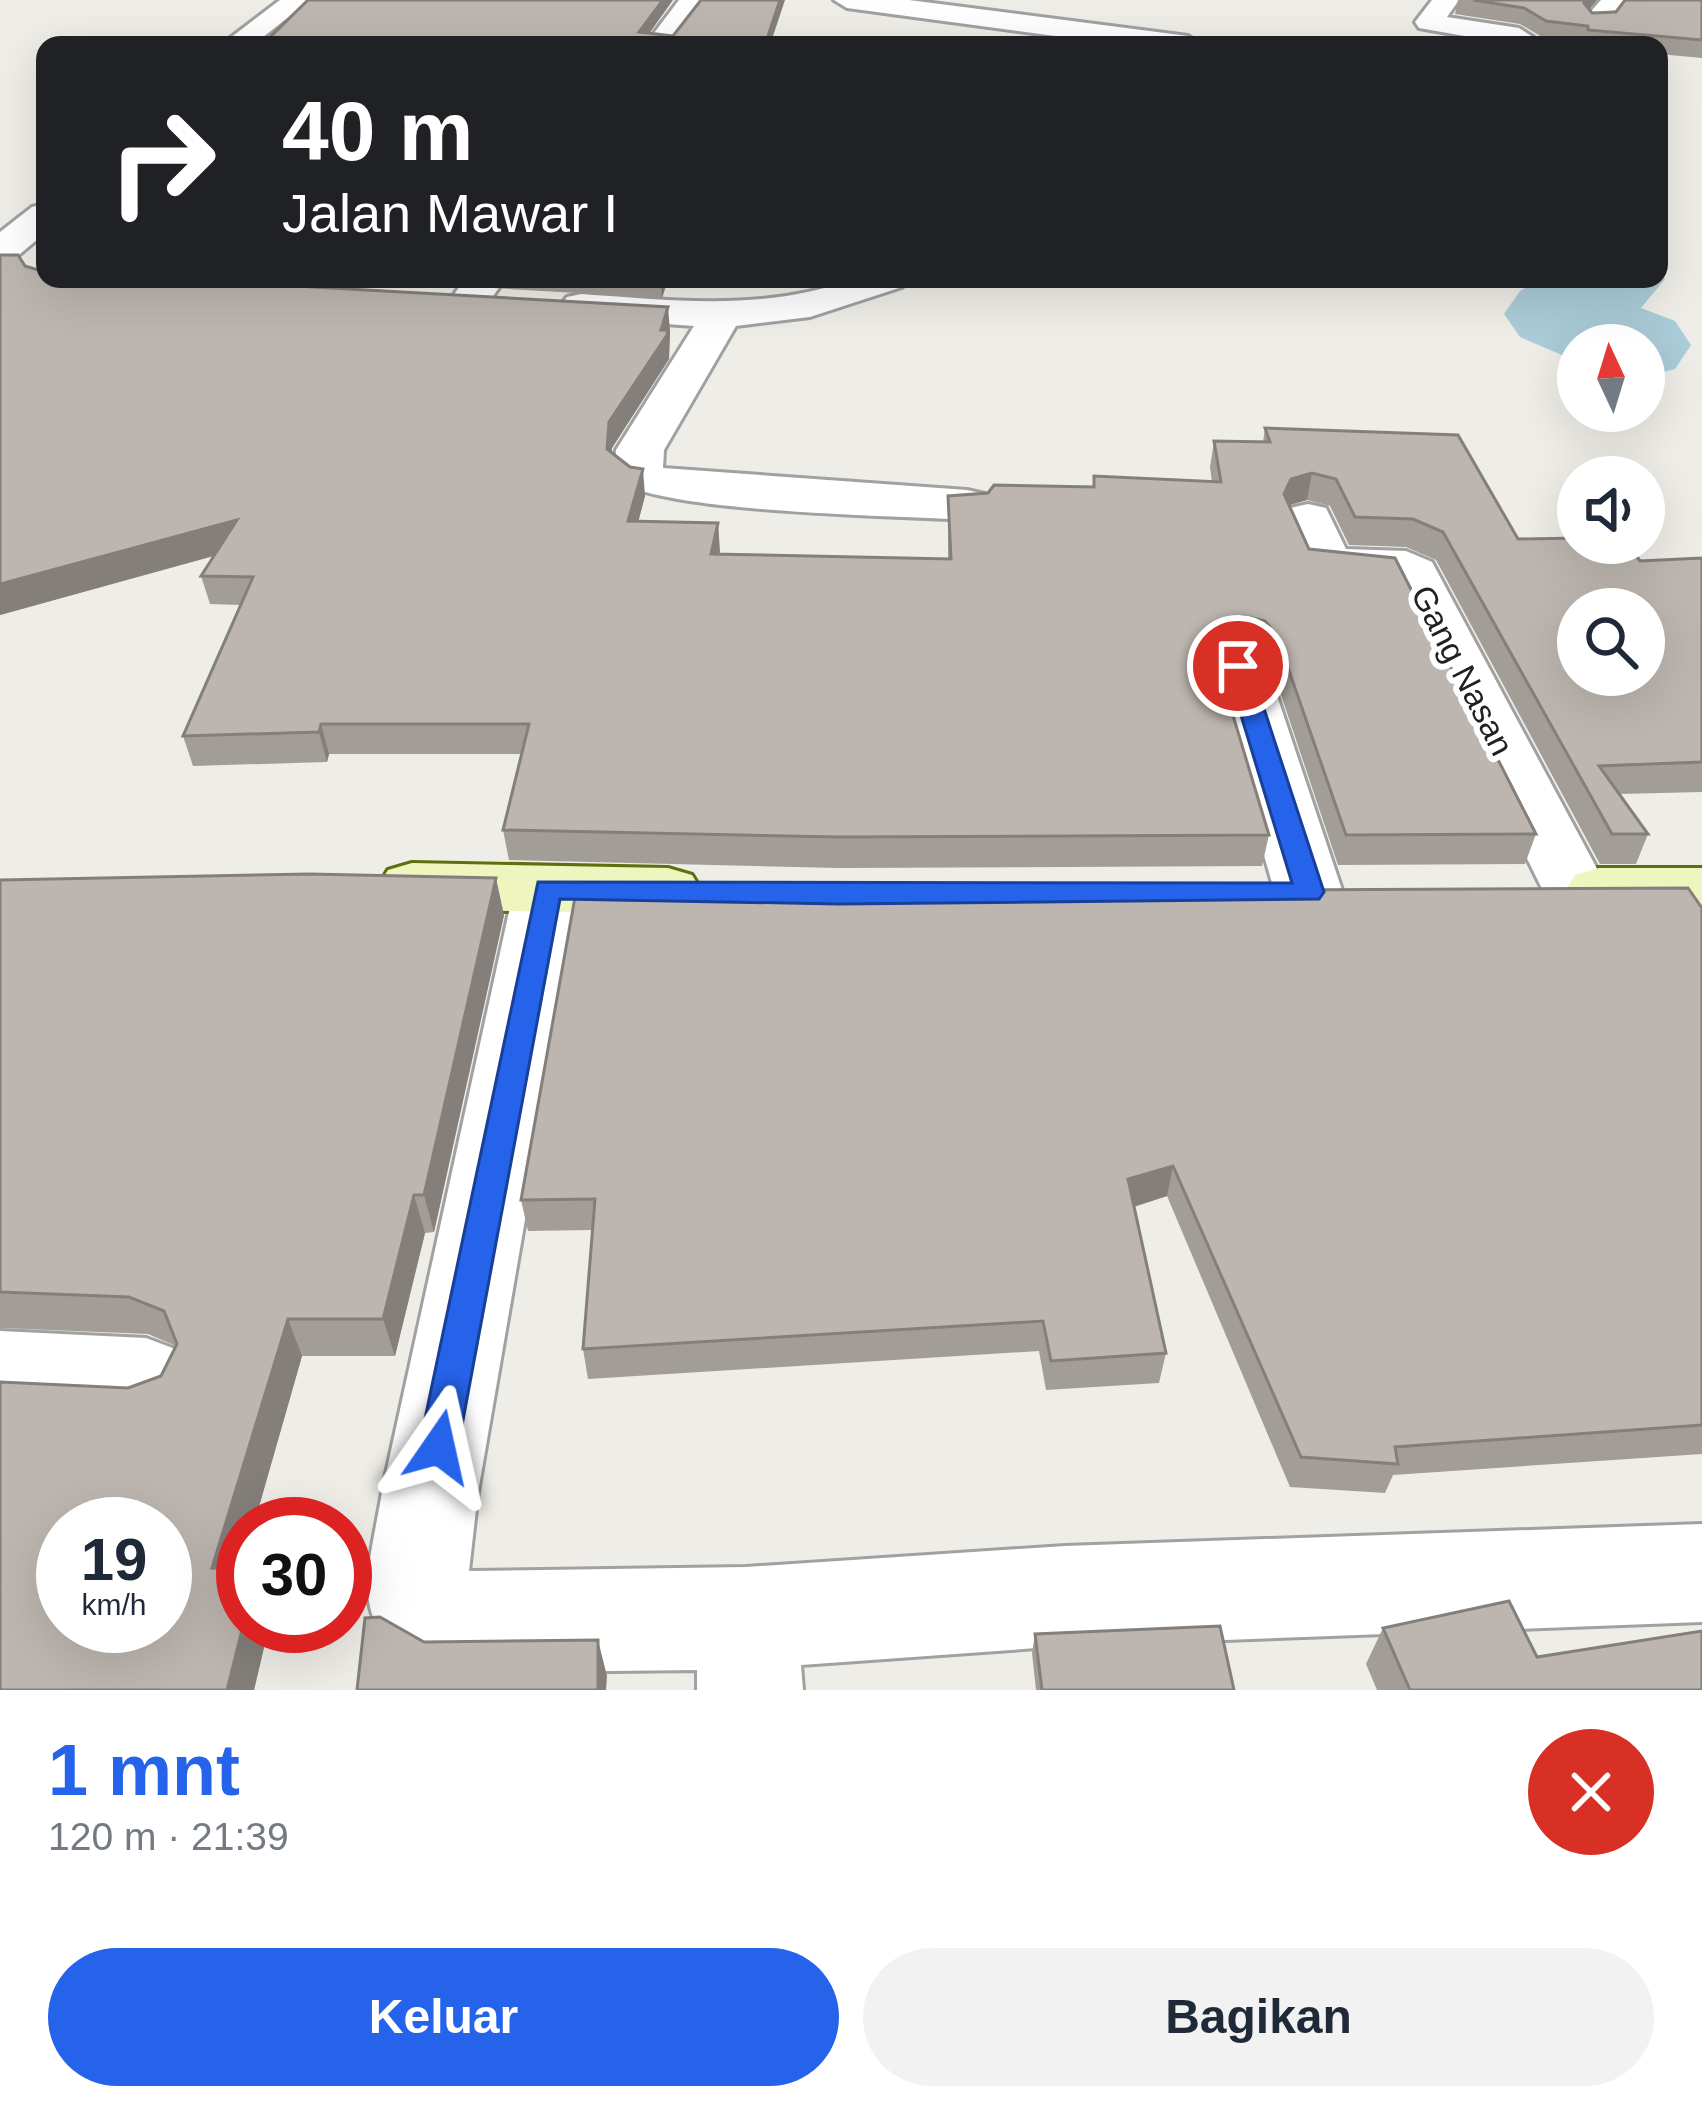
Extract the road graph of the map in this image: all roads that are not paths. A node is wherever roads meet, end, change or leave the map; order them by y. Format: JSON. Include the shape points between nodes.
{"nodes":[{"id":1,"x":297,"y":0,"type":"edge"},
{"id":2,"x":694,"y":0,"type":"edge"},
{"id":3,"x":847,"y":0,"type":"edge"},
{"id":4,"x":1446,"y":0,"type":"edge"},
{"id":5,"x":247,"y":36,"type":"edge"},
{"id":6,"x":666,"y":36,"type":"edge"},
{"id":7,"x":1120,"y":36,"type":"edge"},
{"id":8,"x":1513,"y":36,"type":"edge"},
{"id":9,"x":36,"y":228,"type":"edge"},
{"id":10,"x":8,"y":268,"type":"edge"},
{"id":11,"x":864,"y":288,"type":"edge"},
{"id":12,"x":502,"y":296,"type":"edge"},
{"id":13,"x":423,"y":298,"type":"edge"},
{"id":14,"x":713,"y":317,"type":"junction"},
{"id":15,"x":967,"y":505,"type":"edge"},
{"id":16,"x":1308,"y":519,"type":"dead end"},
{"id":17,"x":1238,"y":666,"type":"dead end"},
{"id":18,"x":342,"y":885,"type":"edge"},
{"id":19,"x":548,"y":889,"type":"junction"},
{"id":20,"x":1575,"y":891,"type":"junction"},
{"id":21,"x":1702,"y":891,"type":"edge"},
{"id":22,"x":727,"y":892,"type":"edge"},
{"id":23,"x":1310,"y":892,"type":"junction"},
{"id":24,"x":1376,"y":892,"type":"edge"},
{"id":25,"x":1508,"y":892,"type":"edge"},
{"id":26,"x":1239,"y":893,"type":"edge"},
{"id":27,"x":0,"y":1372,"type":"edge"},
{"id":28,"x":146,"y":1379,"type":"edge"},
{"id":29,"x":1702,"y":1573,"type":"edge"},
{"id":30,"x":748,"y":1654,"type":"edge"}],
"edges":[{"from":1,"to":5,"type":"street"},
{"from":2,"to":6,"type":"street"},
{"from":3,"to":7,"type":"street"},
{"from":4,"to":8,"type":"street","via":[[1429,22]]},
{"from":9,"to":10,"type":"street"},
{"from":11,"to":14,"type":"street","via":[[821,304]]},
{"from":12,"to":13,"type":"street"},
{"from":12,"to":14,"type":"street"},
{"from":14,"to":15,"type":"street","via":[[715,328],[640,450],[638,476],[676,487]]},
{"from":16,"to":20,"type":"street","name":"Gang Nasan","via":[[1325,564],[1414,573]]},
{"from":17,"to":23,"type":"street"},
{"from":18,"to":19,"type":"street"},
{"from":19,"to":22,"type":"street"},
{"from":19,"to":30,"type":"street","via":[[430,1492],[420,1606],[438,1622]]},
{"from":20,"to":21,"type":"street"},
{"from":20,"to":25,"type":"street"},
{"from":23,"to":24,"type":"street"},
{"from":23,"to":26,"type":"street"},
{"from":27,"to":28,"type":"street"},
{"from":29,"to":30,"type":"street","via":[[1065,1596]]}]}
